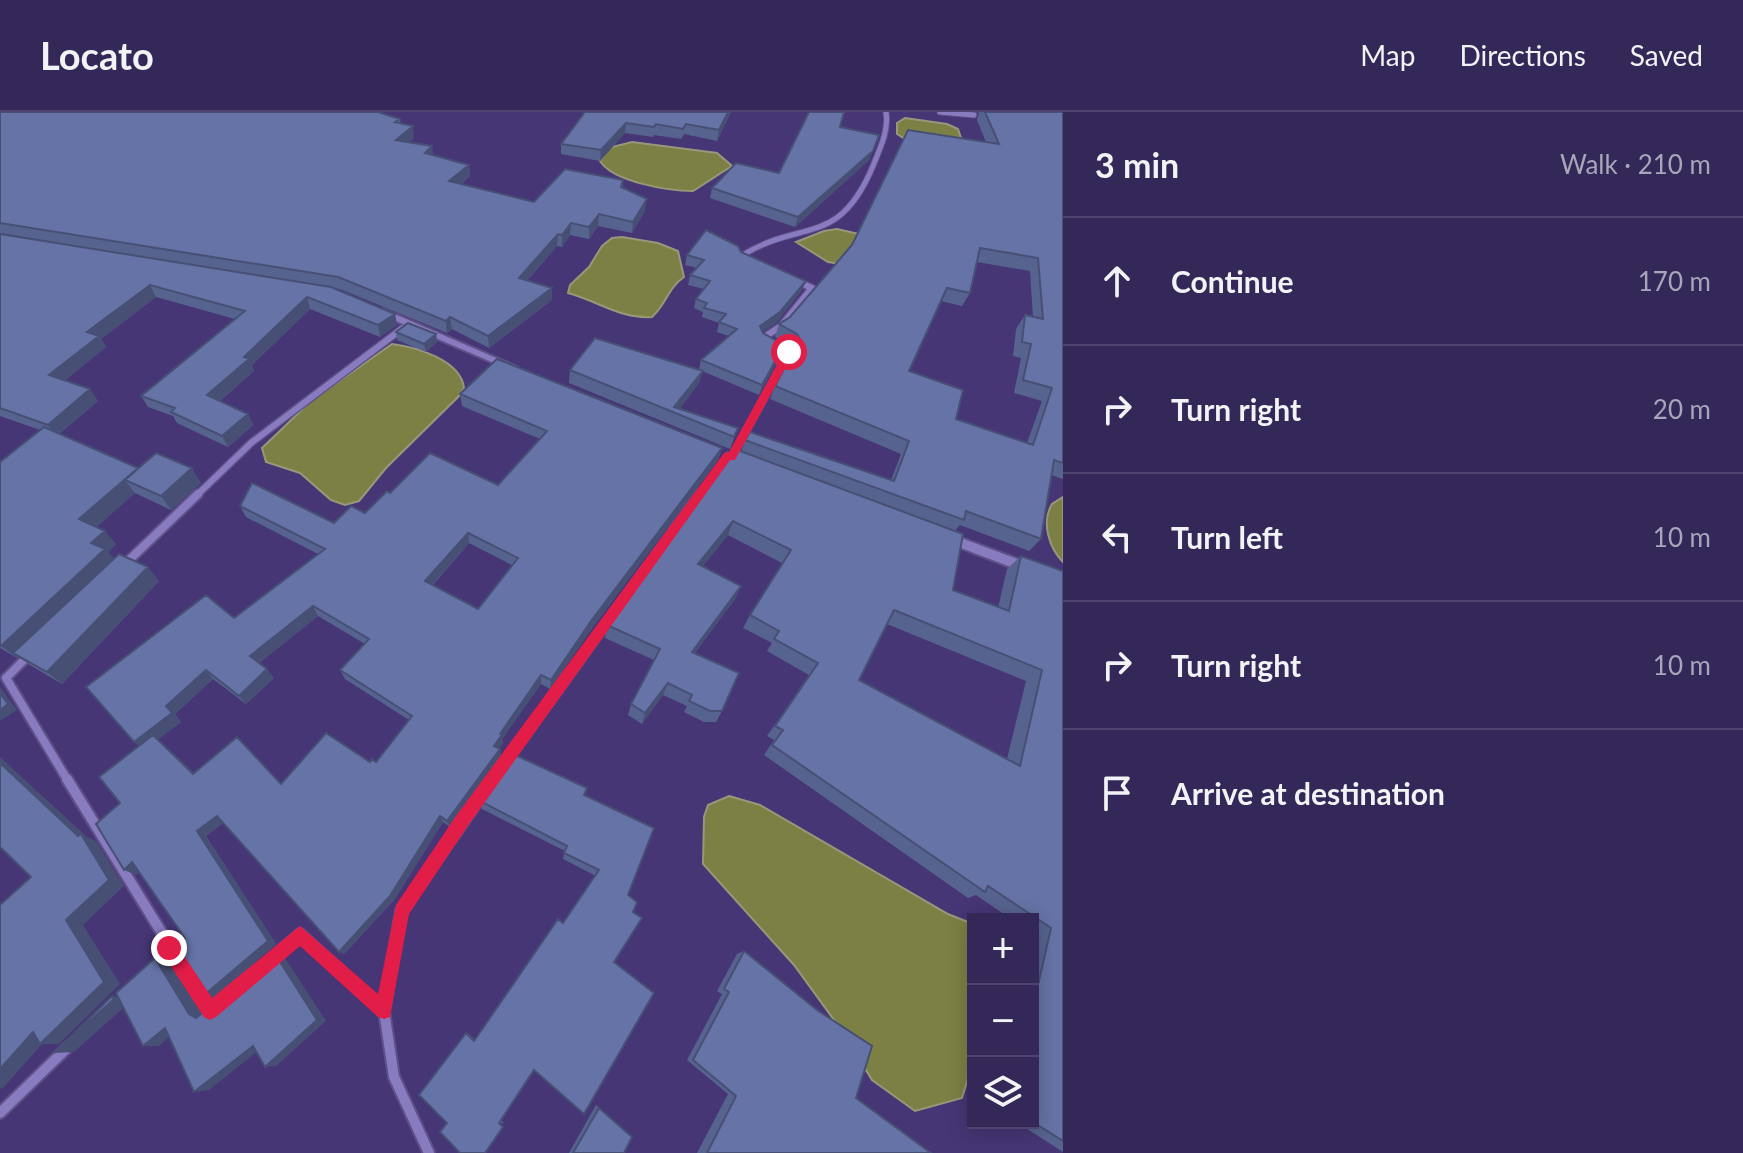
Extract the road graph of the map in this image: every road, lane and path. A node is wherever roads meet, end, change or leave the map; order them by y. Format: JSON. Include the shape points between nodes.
{"nodes":[{"id":1,"x":886,"y":112,"type":"edge"},
{"id":2,"x":940,"y":112,"type":"edge"},
{"id":3,"x":974,"y":115,"type":"dead end"},
{"id":4,"x":757,"y":263,"type":"edge"},
{"id":5,"x":784,"y":276,"type":"edge"},
{"id":6,"x":366,"y":306,"type":"edge"},
{"id":7,"x":410,"y":323,"type":"junction"},
{"id":8,"x":530,"y":375,"type":"edge"},
{"id":9,"x":714,"y":450,"type":"edge"},
{"id":10,"x":730,"y":456,"type":"junction"},
{"id":11,"x":746,"y":462,"type":"edge"},
{"id":12,"x":933,"y":533,"type":"edge"},
{"id":13,"x":117,"y":571,"type":"edge"},
{"id":14,"x":1063,"y":582,"type":"edge"},
{"id":15,"x":40,"y":646,"type":"edge"},
{"id":16,"x":169,"y":948,"type":"junction"},
{"id":17,"x":157,"y":959,"type":"edge"},
{"id":18,"x":266,"y":963,"type":"edge"},
{"id":19,"x":221,"y":1001,"type":"edge"},
{"id":20,"x":384,"y":1011,"type":"junction"},
{"id":21,"x":79,"y":1036,"type":"edge"},
{"id":22,"x":0,"y":1113,"type":"edge"},
{"id":23,"x":429,"y":1153,"type":"edge"}],
"edges":[{"from":1,"to":4,"type":"street","via":[[888,123],[869,180],[842,218],[741,256]]},
{"from":2,"to":3,"type":"street"},
{"from":5,"to":10,"type":"street","via":[[812,288],[781,326],[763,338],[789,352]]},
{"from":6,"to":7,"type":"street"},
{"from":7,"to":8,"type":"street"},
{"from":7,"to":13,"type":"street","via":[[251,443]]},
{"from":9,"to":10,"type":"street"},
{"from":10,"to":11,"type":"street"},
{"from":10,"to":20,"type":"street","via":[[401,911]]},
{"from":12,"to":14,"type":"street"},
{"from":15,"to":16,"type":"street","via":[[6,678]]},
{"from":16,"to":17,"type":"street"},
{"from":16,"to":19,"type":"street","via":[[210,1011]]},
{"from":18,"to":20,"type":"street","via":[[300,934]]},
{"from":20,"to":23,"type":"street","via":[[394,1077]]},
{"from":21,"to":22,"type":"street"}]}
